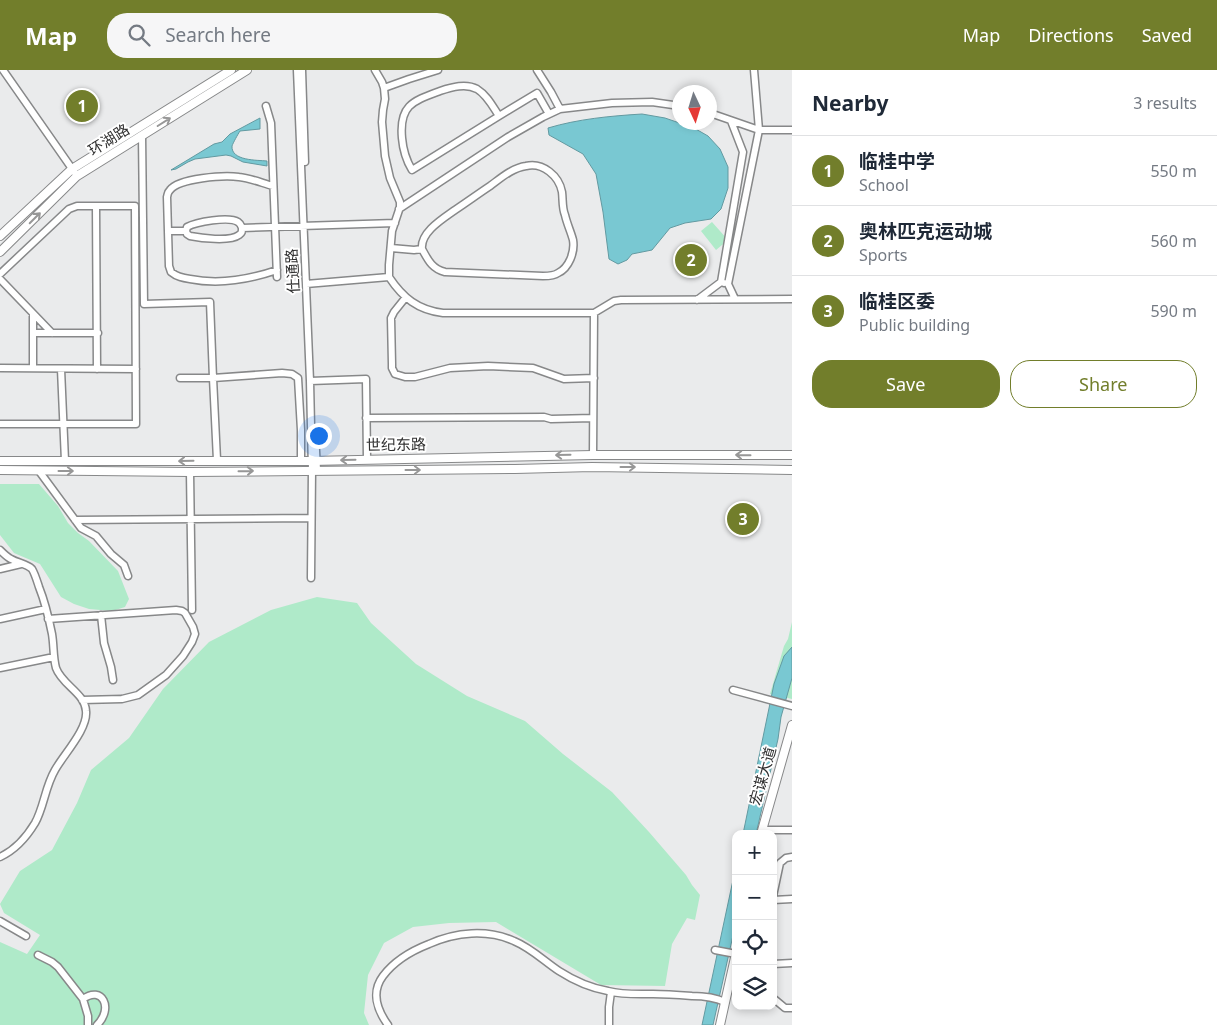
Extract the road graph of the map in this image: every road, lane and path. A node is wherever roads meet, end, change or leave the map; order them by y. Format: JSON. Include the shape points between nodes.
{"nodes":[{"id":1,"x":3,"y":70,"type":"edge"},
{"id":2,"x":231,"y":70,"type":"edge"},
{"id":3,"x":247,"y":70,"type":"edge"},
{"id":4,"x":297,"y":70,"type":"edge"},
{"id":5,"x":302,"y":70,"type":"edge"},
{"id":6,"x":375,"y":70,"type":"edge"},
{"id":7,"x":438,"y":70,"type":"edge"},
{"id":8,"x":537,"y":70,"type":"edge"},
{"id":9,"x":754,"y":70,"type":"edge"},
{"id":10,"x":384,"y":88,"type":"junction"},
{"id":11,"x":672,"y":105,"type":"edge"},
{"id":12,"x":266,"y":106,"type":"dead end"},
{"id":13,"x":560,"y":109,"type":"junction"},
{"id":14,"x":549,"y":114,"type":"junction"},
{"id":15,"x":499,"y":116,"type":"junction"},
{"id":16,"x":717,"y":116,"type":"edge"},
{"id":17,"x":731,"y":121,"type":"junction"},
{"id":18,"x":759,"y":130,"type":"junction"},
{"id":19,"x":792,"y":130,"type":"edge"},
{"id":20,"x":142,"y":136,"type":"junction"},
{"id":21,"x":75,"y":172,"type":"junction"},
{"id":22,"x":273,"y":186,"type":"junction"},
{"id":23,"x":96,"y":206,"type":"junction"},
{"id":24,"x":399,"y":209,"type":"junction"},
{"id":25,"x":395,"y":222,"type":"junction"},
{"id":26,"x":306,"y":226,"type":"junction"},
{"id":27,"x":275,"y":227,"type":"junction"},
{"id":28,"x":242,"y":228,"type":"junction"},
{"id":29,"x":168,"y":231,"type":"junction"},
{"id":30,"x":186,"y":231,"type":"junction"},
{"id":31,"x":0,"y":236,"type":"edge"},
{"id":32,"x":391,"y":248,"type":"junction"},
{"id":33,"x":422,"y":249,"type":"junction"},
{"id":34,"x":0,"y":252,"type":"edge"},
{"id":35,"x":0,"y":274,"type":"edge"},
{"id":36,"x":389,"y":277,"type":"junction"},
{"id":37,"x":0,"y":279,"type":"edge"},
{"id":38,"x":308,"y":283,"type":"junction"},
{"id":39,"x":725,"y":283,"type":"junction"},
{"id":40,"x":406,"y":298,"type":"junction"},
{"id":41,"x":735,"y":299,"type":"junction"},
{"id":42,"x":792,"y":299,"type":"edge"},
{"id":43,"x":697,"y":300,"type":"junction"},
{"id":44,"x":594,"y":313,"type":"junction"},
{"id":45,"x":33,"y":314,"type":"junction"},
{"id":46,"x":33,"y":332,"type":"junction"},
{"id":47,"x":52,"y":333,"type":"junction"},
{"id":48,"x":98,"y":333,"type":"junction"},
{"id":49,"x":0,"y":368,"type":"edge"},
{"id":50,"x":33,"y":368,"type":"junction"},
{"id":51,"x":61,"y":369,"type":"junction"},
{"id":52,"x":97,"y":369,"type":"junction"},
{"id":53,"x":136,"y":369,"type":"junction"},
{"id":54,"x":180,"y":378,"type":"dead end"},
{"id":55,"x":213,"y":378,"type":"junction"},
{"id":56,"x":594,"y":378,"type":"junction"},
{"id":57,"x":312,"y":380,"type":"junction"},
{"id":58,"x":366,"y":418,"type":"junction"},
{"id":59,"x":593,"y":418,"type":"junction"},
{"id":60,"x":62,"y":423,"type":"junction"},
{"id":61,"x":0,"y":424,"type":"edge"},
{"id":62,"x":720,"y":454,"type":"junction"},
{"id":63,"x":593,"y":455,"type":"junction"},
{"id":64,"x":768,"y":455,"type":"junction"},
{"id":65,"x":792,"y":455,"type":"edge"},
{"id":66,"x":367,"y":459,"type":"junction"},
{"id":67,"x":217,"y":460,"type":"junction"},
{"id":68,"x":301,"y":460,"type":"junction"},
{"id":69,"x":314,"y":460,"type":"junction"},
{"id":70,"x":0,"y":461,"type":"edge"},
{"id":71,"x":65,"y":461,"type":"junction"},
{"id":72,"x":592,"y":467,"type":"junction"},
{"id":73,"x":724,"y":468,"type":"junction"},
{"id":74,"x":0,"y":470,"type":"edge"},
{"id":75,"x":314,"y":470,"type":"junction"},
{"id":76,"x":769,"y":470,"type":"junction"},
{"id":77,"x":792,"y":470,"type":"edge"},
{"id":78,"x":39,"y":471,"type":"junction"},
{"id":79,"x":190,"y":472,"type":"junction"},
{"id":80,"x":311,"y":518,"type":"junction"},
{"id":81,"x":192,"y":519,"type":"junction"},
{"id":82,"x":75,"y":520,"type":"junction"},
{"id":83,"x":0,"y":550,"type":"edge"},
{"id":84,"x":22,"y":564,"type":"junction"},
{"id":85,"x":0,"y":569,"type":"edge"},
{"id":86,"x":128,"y":576,"type":"dead end"},
{"id":87,"x":312,"y":578,"type":"dead end"},
{"id":88,"x":46,"y":609,"type":"junction"},
{"id":89,"x":192,"y":610,"type":"dead end"},
{"id":90,"x":101,"y":616,"type":"junction"},
{"id":91,"x":0,"y":619,"type":"edge"},
{"id":92,"x":48,"y":619,"type":"junction"},
{"id":93,"x":54,"y":657,"type":"junction"},
{"id":94,"x":0,"y":668,"type":"edge"},
{"id":95,"x":113,"y":680,"type":"dead end"},
{"id":96,"x":733,"y":690,"type":"dead end"},
{"id":97,"x":82,"y":700,"type":"junction"},
{"id":98,"x":792,"y":706,"type":"edge"},
{"id":99,"x":792,"y":725,"type":"edge"},
{"id":100,"x":792,"y":743,"type":"edge"},
{"id":101,"x":765,"y":830,"type":"edge"},
{"id":102,"x":765,"y":830,"type":"edge"},
{"id":103,"x":792,"y":830,"type":"edge"},
{"id":104,"x":777,"y":831,"type":"edge"},
{"id":105,"x":0,"y":857,"type":"edge"},
{"id":106,"x":792,"y":857,"type":"edge"},
{"id":107,"x":777,"y":877,"type":"edge"},
{"id":108,"x":792,"y":899,"type":"edge"},
{"id":109,"x":777,"y":900,"type":"edge"},
{"id":110,"x":0,"y":920,"type":"edge"},
{"id":111,"x":26,"y":936,"type":"dead end"},
{"id":112,"x":715,"y":950,"type":"dead end"},
{"id":113,"x":732,"y":953,"type":"edge"},
{"id":114,"x":38,"y":955,"type":"dead end"},
{"id":115,"x":792,"y":963,"type":"edge"},
{"id":116,"x":777,"y":964,"type":"edge"},
{"id":117,"x":733,"y":965,"type":"edge"},
{"id":118,"x":732,"y":991,"type":"edge"},
{"id":119,"x":611,"y":992,"type":"junction"},
{"id":120,"x":83,"y":999,"type":"junction"},
{"id":121,"x":722,"y":1000,"type":"junction"},
{"id":122,"x":777,"y":1001,"type":"edge"},
{"id":123,"x":792,"y":1008,"type":"edge"},
{"id":124,"x":88,"y":1025,"type":"edge"},
{"id":125,"x":97,"y":1025,"type":"edge"},
{"id":126,"x":388,"y":1025,"type":"edge"},
{"id":127,"x":609,"y":1025,"type":"edge"},
{"id":128,"x":720,"y":1025,"type":"edge"},
{"id":129,"x":725,"y":1025,"type":"edge"}],
"edges":[{"from":1,"to":21,"type":"street"},
{"from":2,"to":21,"type":"main road","name":"环湖路"},
{"from":20,"to":3,"type":"main road","name":"环湖路","one_way":true},
{"from":4,"to":26,"type":"street","name":"仕通路"},
{"from":5,"to":26,"type":"street","name":"仕通路"},
{"from":6,"to":10,"type":"street"},
{"from":7,"to":10,"type":"street"},
{"from":8,"to":13,"type":"street"},
{"from":9,"to":18,"type":"street"},
{"from":10,"to":24,"type":"street","via":[[385,156],[400,202]]},
{"from":11,"to":13,"type":"street","via":[[612,103]]},
{"from":12,"to":22,"type":"street","via":[[270,123]]},
{"from":13,"to":14,"type":"street"},
{"from":14,"to":15,"type":"street","via":[[537,94]]},
{"from":14,"to":24,"type":"street"},
{"from":15,"to":15,"type":"street","via":[[412,170],[407,162],[401,133],[402,116],[413,103],[424,97],[444,89],[472,87],[484,95]]},
{"from":16,"to":17,"type":"street"},
{"from":17,"to":18,"type":"street"},
{"from":17,"to":39,"type":"street","via":[[743,152]]},
{"from":18,"to":19,"type":"street"},
{"from":18,"to":39,"type":"street"},
{"from":20,"to":21,"type":"main road","name":"环湖路"},
{"from":20,"to":55,"type":"street","via":[[144,304],[210,302]]},
{"from":21,"to":31,"type":"main road","name":"环湖路"},
{"from":34,"to":21,"type":"main road","name":"环湖路","one_way":true},
{"from":22,"to":27,"type":"street"},
{"from":22,"to":29,"type":"street","via":[[226,176],[176,185],[168,194]]},
{"from":23,"to":35,"type":"street","via":[[77,206],[66,211]]},
{"from":23,"to":48,"type":"street"},
{"from":23,"to":53,"type":"street","via":[[135,206]]},
{"from":24,"to":25,"type":"street"},
{"from":25,"to":26,"type":"street"},
{"from":25,"to":32,"type":"street"},
{"from":26,"to":27,"type":"street"},
{"from":26,"to":38,"type":"street","name":"仕通路"},
{"from":27,"to":28,"type":"street"},
{"from":27,"to":29,"type":"street","via":[[277,273],[222,282],[172,274]]},
{"from":28,"to":30,"type":"street","via":[[236,220],[220,220],[189,226]]},
{"from":28,"to":30,"type":"street","via":[[236,237],[220,239],[190,236]]},
{"from":29,"to":30,"type":"street"},
{"from":32,"to":33,"type":"street"},
{"from":32,"to":36,"type":"street"},
{"from":33,"to":33,"type":"street","via":[[434,268],[445,272],[543,276],[559,273],[572,256],[573,247],[558,179],[539,166],[529,165],[510,171],[440,220],[425,236]]},
{"from":36,"to":38,"type":"street"},
{"from":36,"to":40,"type":"street"},
{"from":37,"to":45,"type":"street"},
{"from":38,"to":57,"type":"street","name":"仕通路"},
{"from":39,"to":41,"type":"street"},
{"from":39,"to":43,"type":"street"},
{"from":40,"to":44,"type":"street","via":[[419,307],[443,313]]},
{"from":40,"to":56,"type":"street","via":[[391,318],[392,364],[398,376],[409,378],[450,368],[488,366],[533,368],[564,379]]},
{"from":41,"to":42,"type":"street"},
{"from":41,"to":43,"type":"street"},
{"from":43,"to":44,"type":"street","via":[[621,300]]},
{"from":44,"to":56,"type":"street"},
{"from":45,"to":46,"type":"street"},
{"from":45,"to":47,"type":"street"},
{"from":46,"to":47,"type":"street"},
{"from":46,"to":50,"type":"street"},
{"from":47,"to":48,"type":"street"},
{"from":48,"to":52,"type":"street"},
{"from":49,"to":50,"type":"street"},
{"from":50,"to":51,"type":"street"},
{"from":51,"to":52,"type":"street"},
{"from":51,"to":60,"type":"street"},
{"from":52,"to":53,"type":"street"},
{"from":53,"to":60,"type":"street","via":[[136,424]]},
{"from":54,"to":55,"type":"street"},
{"from":55,"to":67,"type":"street"},
{"from":55,"to":68,"type":"street","via":[[282,373],[298,378]]},
{"from":56,"to":59,"type":"street"},
{"from":57,"to":58,"type":"street","via":[[366,379]]},
{"from":57,"to":69,"type":"street","name":"仕通路"},
{"from":58,"to":59,"type":"street"},
{"from":58,"to":66,"type":"street"},
{"from":59,"to":63,"type":"street"},
{"from":60,"to":61,"type":"street"},
{"from":60,"to":71,"type":"street"},
{"from":62,"to":63,"type":"main road","name":"世纪东路"},
{"from":64,"to":62,"type":"main road","name":"世纪东路","one_way":true},
{"from":62,"to":73,"type":"main road","via":[[728,461]]},
{"from":63,"to":66,"type":"main road","name":"世纪东路","one_way":true},
{"from":63,"to":72,"type":"main road"},
{"from":64,"to":65,"type":"main road","name":"世纪东路"},
{"from":64,"to":76,"type":"main road","via":[[763,462]]},
{"from":66,"to":69,"type":"main road","name":"世纪东路","one_way":true},
{"from":67,"to":68,"type":"main road","name":"世纪东路"},
{"from":67,"to":71,"type":"main road","name":"世纪东路","one_way":true},
{"from":68,"to":69,"type":"main road","name":"世纪东路"},
{"from":69,"to":75,"type":"street","name":"仕通路"},
{"from":70,"to":71,"type":"main road","name":"世纪东路"},
{"from":72,"to":73,"type":"main road","name":"世纪东路","one_way":true},
{"from":75,"to":72,"type":"main road","name":"世纪东路","one_way":true},
{"from":73,"to":76,"type":"main road","name":"世纪东路"},
{"from":74,"to":78,"type":"main road","name":"世纪东路"},
{"from":79,"to":75,"type":"main road","name":"世纪东路","one_way":true},
{"from":75,"to":80,"type":"street","name":"仕通路"},
{"from":76,"to":77,"type":"main road","name":"世纪东路"},
{"from":78,"to":79,"type":"main road","name":"世纪东路","one_way":true},
{"from":78,"to":82,"type":"street"},
{"from":79,"to":81,"type":"street"},
{"from":80,"to":81,"type":"street"},
{"from":80,"to":87,"type":"street","name":"仕通路"},
{"from":81,"to":82,"type":"street"},
{"from":81,"to":89,"type":"street"},
{"from":82,"to":86,"type":"street","via":[[124,565]]},
{"from":83,"to":84,"type":"street"},
{"from":84,"to":85,"type":"street"},
{"from":84,"to":88,"type":"street","via":[[33,572]]},
{"from":88,"to":91,"type":"street"},
{"from":88,"to":92,"type":"street"},
{"from":90,"to":92,"type":"street"},
{"from":90,"to":95,"type":"street"},
{"from":90,"to":97,"type":"street","via":[[180,610],[190,621],[195,634],[175,666],[138,695],[122,699]]},
{"from":92,"to":93,"type":"street"},
{"from":93,"to":94,"type":"street"},
{"from":93,"to":97,"type":"street","via":[[62,678]]},
{"from":96,"to":98,"type":"street"},
{"from":97,"to":105,"type":"street","via":[[86,708],[84,726],[49,781],[34,824],[18,845]]},
{"from":99,"to":101,"type":"main road","name":"宏谋大道"},
{"from":100,"to":102,"type":"main road"},
{"from":103,"to":104,"type":"street"},
{"from":106,"to":107,"type":"street","via":[[780,862]]},
{"from":108,"to":109,"type":"street"},
{"from":110,"to":111,"type":"street"},
{"from":112,"to":113,"type":"street"},
{"from":114,"to":120,"type":"street","via":[[58,967]]},
{"from":115,"to":116,"type":"street"},
{"from":117,"to":121,"type":"main road"},
{"from":118,"to":129,"type":"main road"},
{"from":119,"to":121,"type":"street","via":[[707,996]]},
{"from":119,"to":126,"type":"street","via":[[560,972],[515,942],[492,935],[445,937],[405,955],[389,968],[379,983],[376,995]]},
{"from":119,"to":127,"type":"street"},
{"from":120,"to":124,"type":"street"},
{"from":120,"to":125,"type":"street","via":[[93,994],[104,1002],[106,1014]]},
{"from":121,"to":128,"type":"main road"},
{"from":122,"to":123,"type":"street","via":[[785,1008]]}]}
